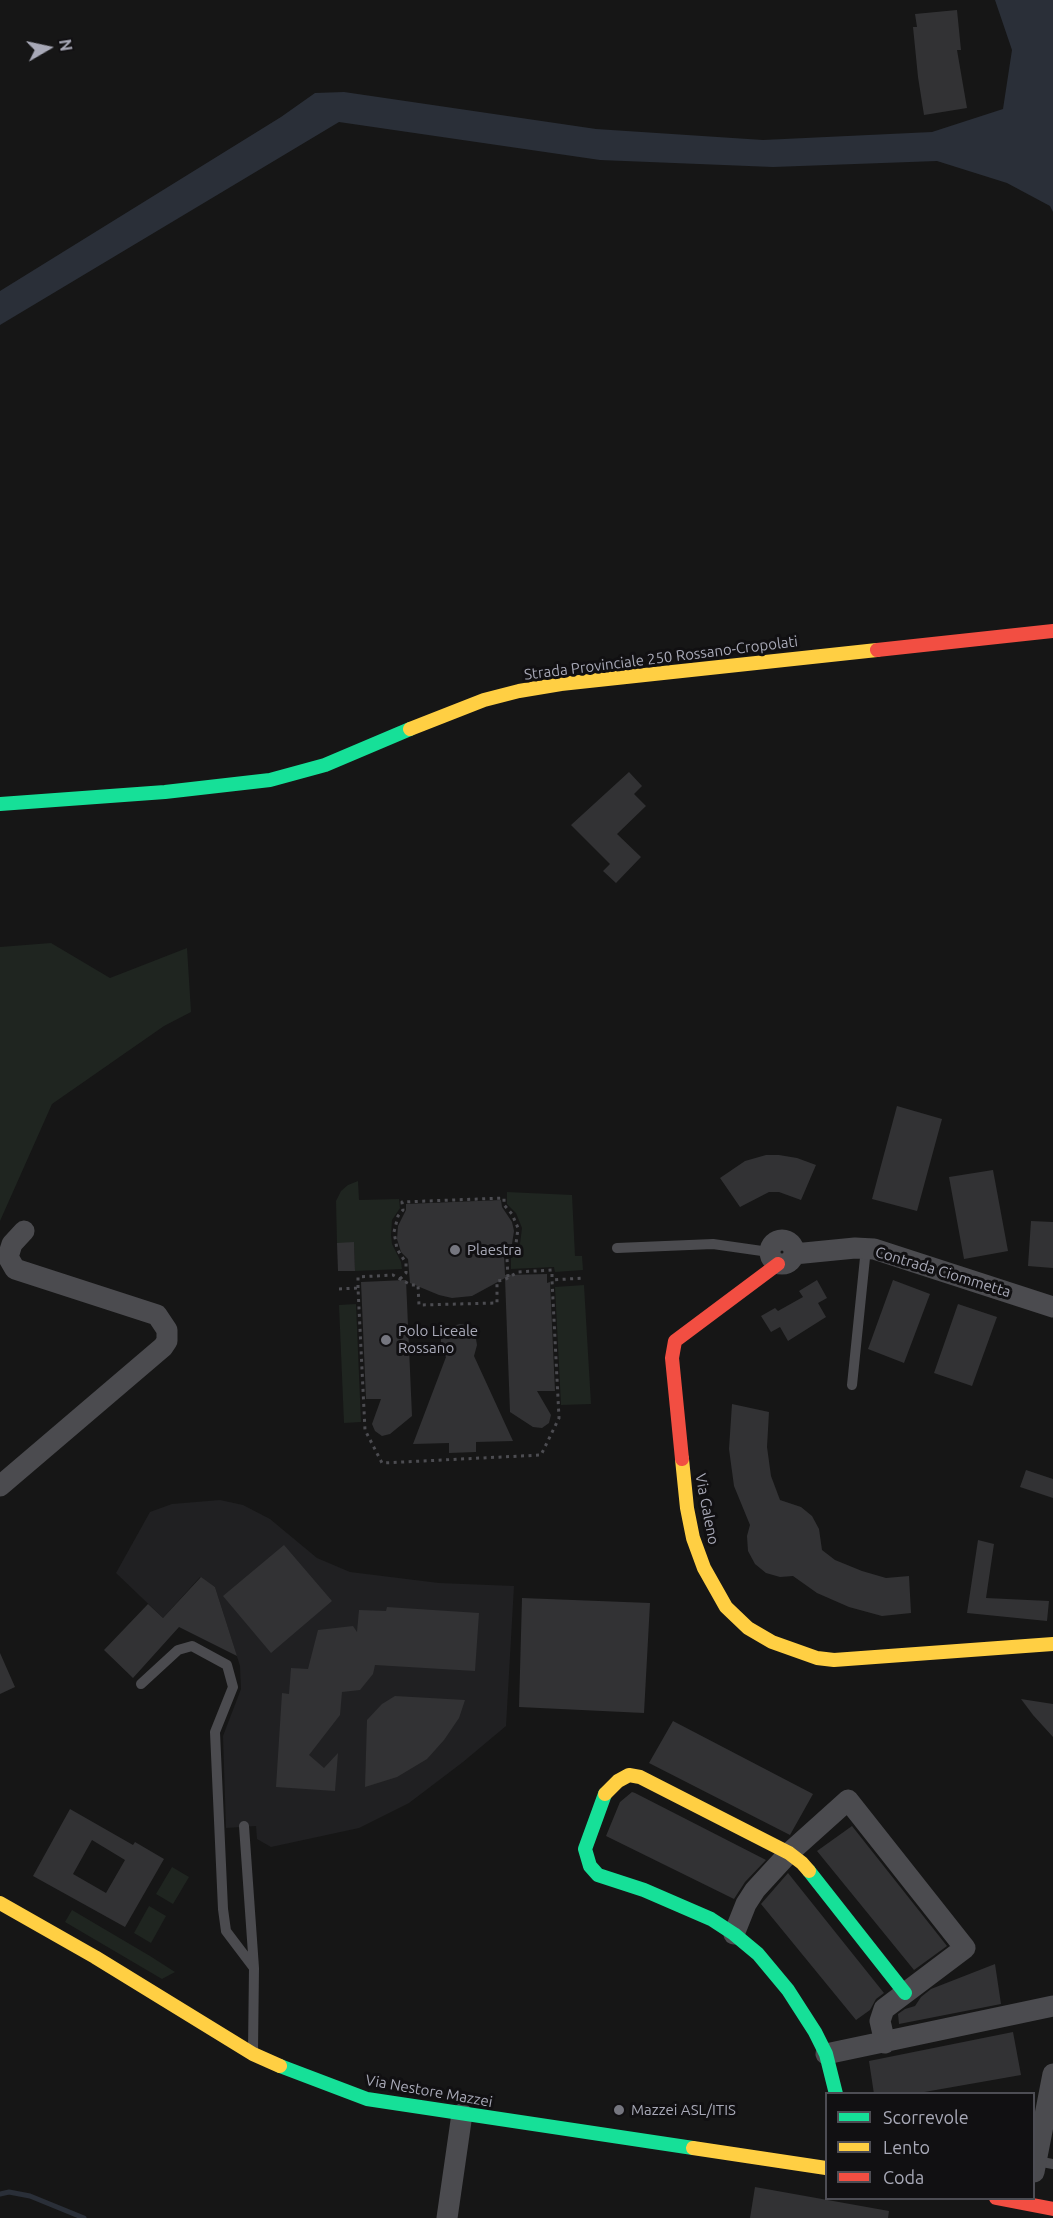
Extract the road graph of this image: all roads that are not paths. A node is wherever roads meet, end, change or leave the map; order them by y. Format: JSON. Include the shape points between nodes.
{"nodes":[{"id":1,"x":1053,"y":631,"type":"edge"},
{"id":2,"x":0,"y":804,"type":"edge"},
{"id":3,"x":24,"y":1232,"type":"dead end"},
{"id":4,"x":617,"y":1248,"type":"dead end"},
{"id":5,"x":867,"y":1248,"type":"junction"},
{"id":6,"x":781,"y":1257,"type":"junction"},
{"id":7,"x":1053,"y":1307,"type":"edge"},
{"id":8,"x":852,"y":1385,"type":"dead end"},
{"id":9,"x":0,"y":1486,"type":"edge"},
{"id":10,"x":1053,"y":1644,"type":"edge"},
{"id":11,"x":141,"y":1684,"type":"dead end"},
{"id":12,"x":244,"y":1826,"type":"dead end"},
{"id":13,"x":789,"y":1853,"type":"junction"},
{"id":14,"x":0,"y":1903,"type":"edge"},
{"id":15,"x":734,"y":1934,"type":"junction"},
{"id":16,"x":254,"y":1968,"type":"junction"},
{"id":17,"x":905,"y":1993,"type":"junction"},
{"id":18,"x":1053,"y":2006,"type":"edge"},
{"id":19,"x":885,"y":2043,"type":"junction"},
{"id":20,"x":253,"y":2054,"type":"junction"},
{"id":21,"x":826,"y":2054,"type":"junction"},
{"id":22,"x":1053,"y":2074,"type":"edge"},
{"id":23,"x":836,"y":2092,"type":"edge"},
{"id":24,"x":462,"y":2114,"type":"junction"},
{"id":25,"x":1043,"y":2166,"type":"edge"},
{"id":26,"x":825,"y":2168,"type":"edge"},
{"id":27,"x":1012,"y":2200,"type":"edge"},
{"id":28,"x":1029,"y":2201,"type":"edge"},
{"id":29,"x":1053,"y":2209,"type":"edge"},
{"id":30,"x":447,"y":2218,"type":"edge"}],
"edges":[{"from":1,"to":2,"type":"street","name":"Strada Provinciale 250 Rossano-Cropolati","via":[[561,684],[484,700],[325,765],[270,780]]},
{"from":3,"to":9,"type":"street","via":[[12,1244],[8,1257],[15,1269],[157,1316],[167,1330],[166,1341]]},
{"from":4,"to":6,"type":"lane","via":[[713,1244]]},
{"from":5,"to":6,"type":"street","name":"Contrada Ciommetta"},
{"from":5,"to":7,"type":"street","name":"Contrada Ciommetta"},
{"from":5,"to":8,"type":"lane"},
{"from":6,"to":10,"type":"street","name":"Via Galeno","via":[[673,1346],[691,1528],[704,1568],[726,1607],[748,1628],[772,1642],[834,1660]]},
{"from":11,"to":16,"type":"lane","via":[[178,1650],[192,1646],[227,1665],[233,1687],[215,1732],[223,1909],[226,1931]]},
{"from":12,"to":16,"type":"lane"},
{"from":13,"to":15,"type":"street","via":[[755,1890]]},
{"from":13,"to":15,"type":"street","via":[[640,1777],[629,1775],[606,1792],[585,1849],[590,1866],[598,1875],[679,1905]]},
{"from":13,"to":17,"type":"street","via":[[802,1863]]},
{"from":13,"to":17,"type":"street","via":[[848,1800],[965,1948]]},
{"from":14,"to":20,"type":"street","name":"Via Nestore Mazzei"},
{"from":15,"to":21,"type":"street","via":[[758,1954],[788,1990]]},
{"from":16,"to":20,"type":"lane"},
{"from":17,"to":19,"type":"street","via":[[884,2009],[880,2021]]},
{"from":18,"to":19,"type":"street"},
{"from":19,"to":21,"type":"street"},
{"from":20,"to":24,"type":"street","name":"Via Nestore Mazzei","via":[[367,2099]]},
{"from":21,"to":23,"type":"street"},
{"from":22,"to":25,"type":"street"},
{"from":24,"to":26,"type":"street","name":"Via Nestore Mazzei"},
{"from":24,"to":30,"type":"street"},
{"from":27,"to":28,"type":"street"},
{"from":28,"to":29,"type":"street"}]}
